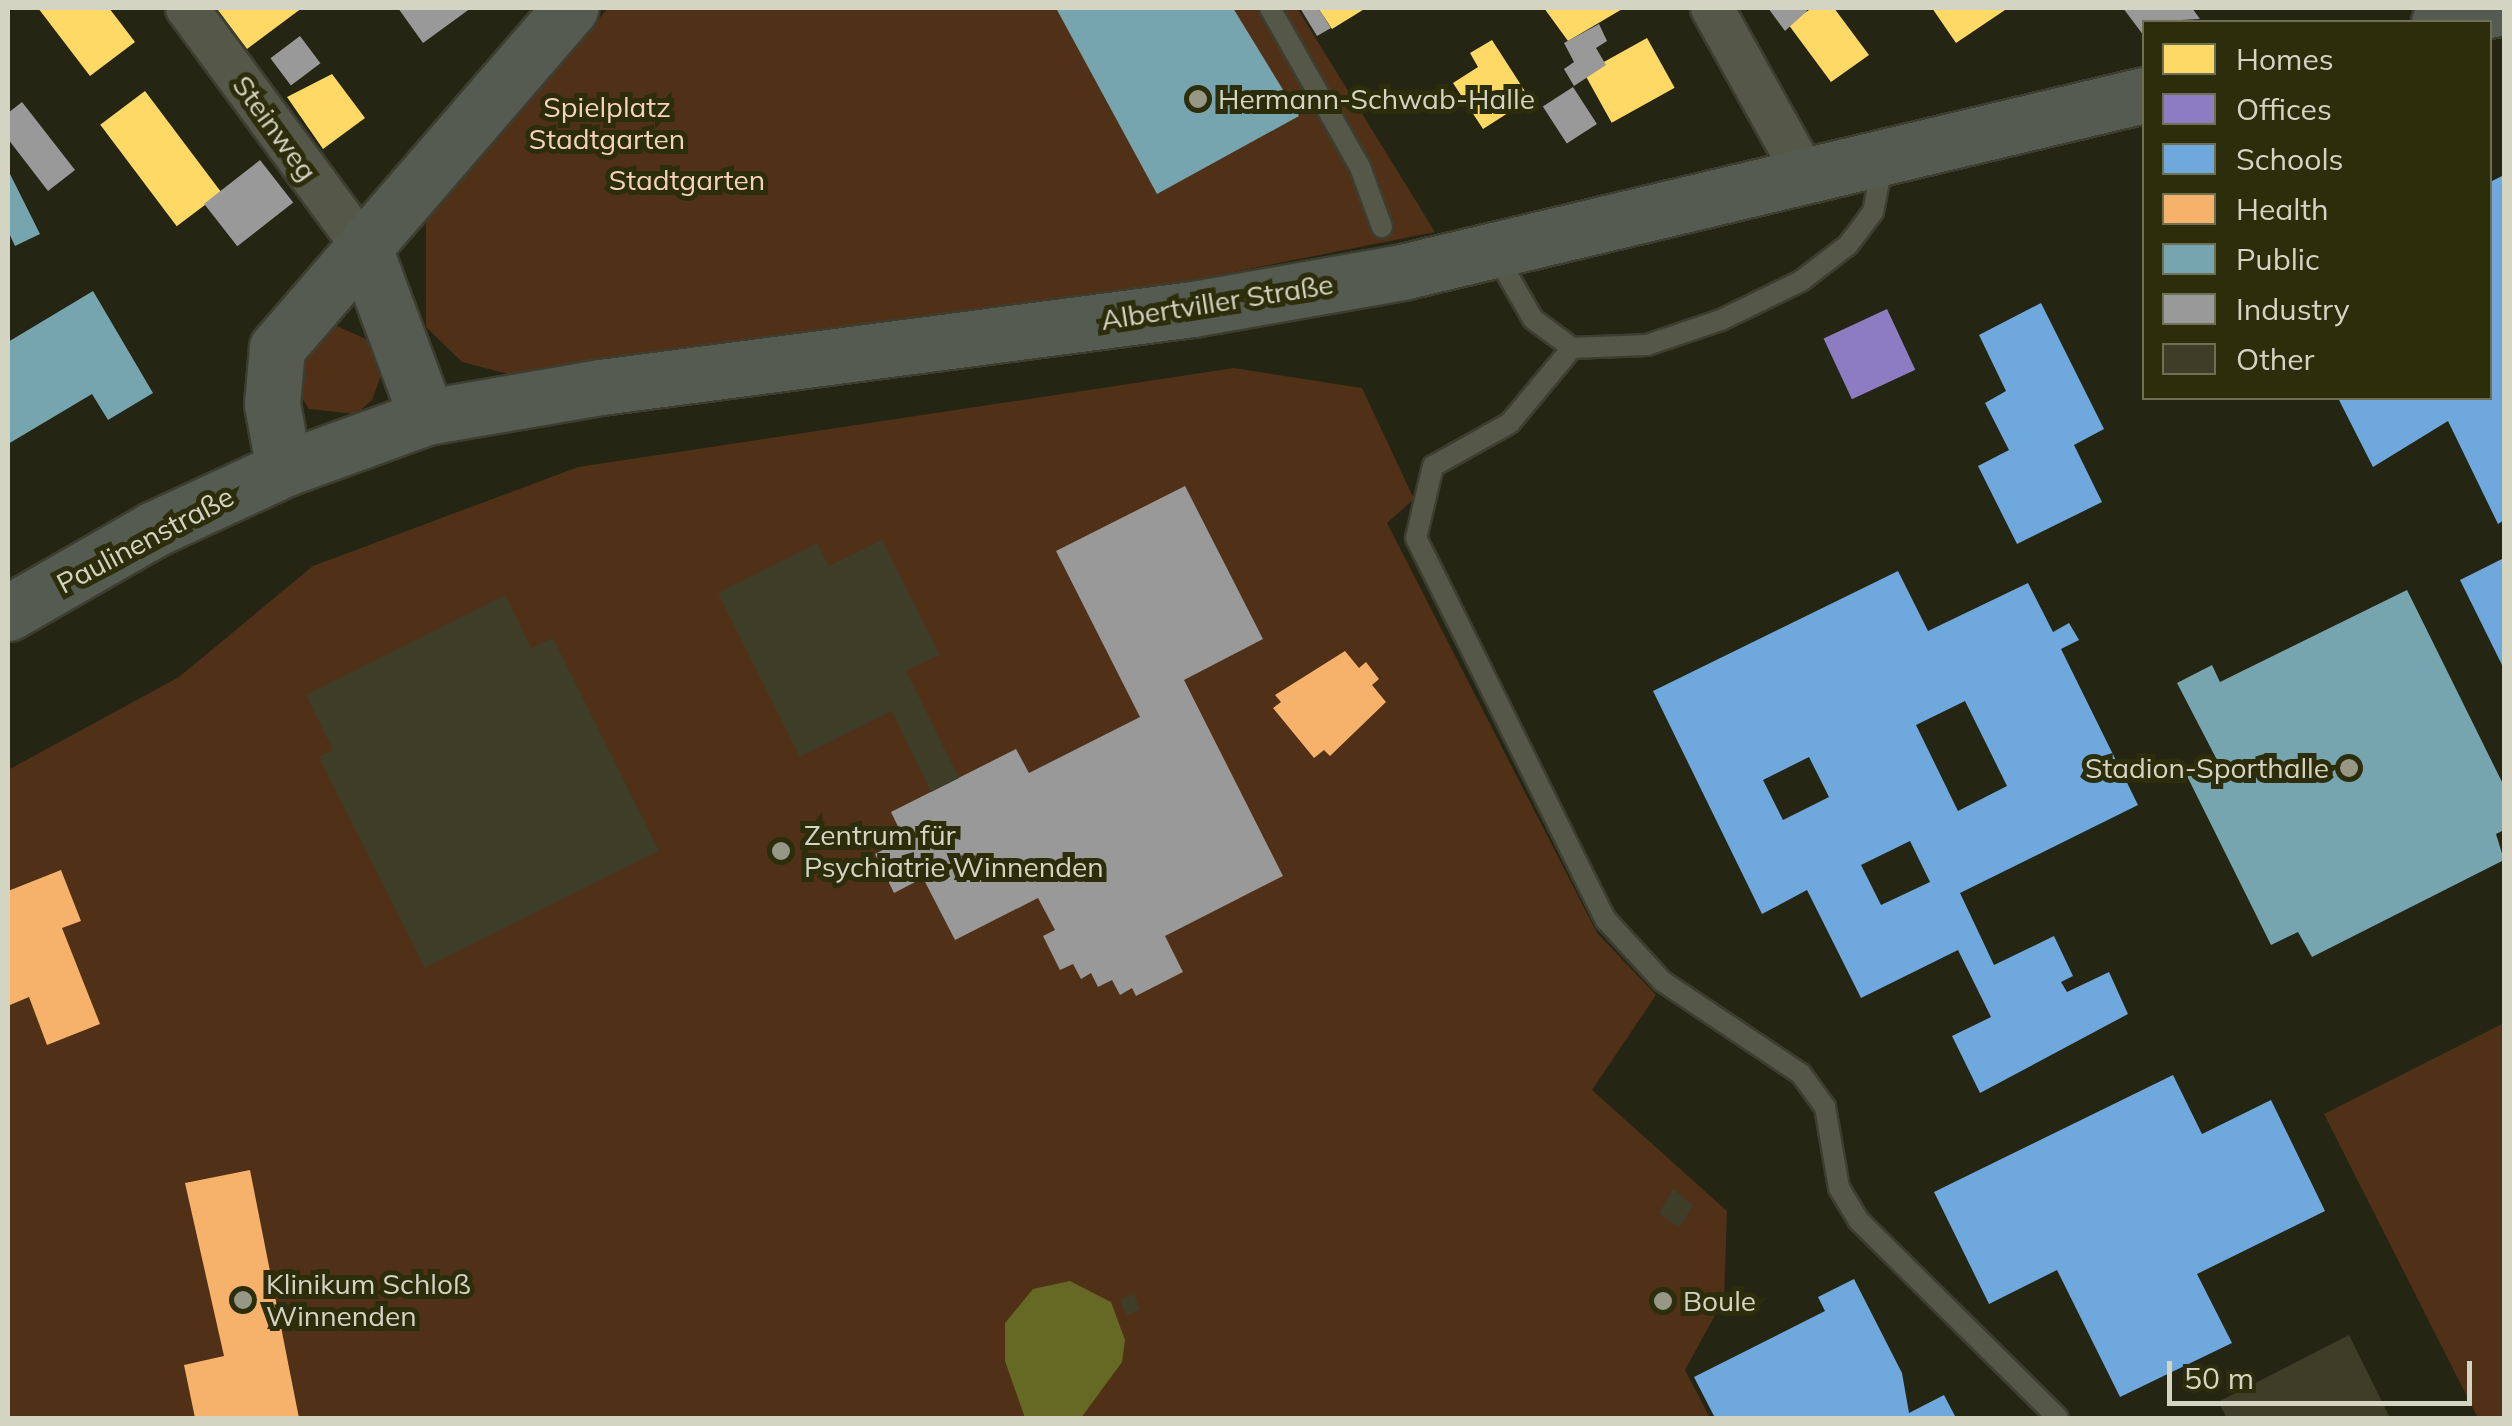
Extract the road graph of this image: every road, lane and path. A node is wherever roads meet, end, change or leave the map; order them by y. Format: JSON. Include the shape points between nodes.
{"nodes":[{"id":1,"x":186,"y":8,"type":"edge"},
{"id":2,"x":570,"y":8,"type":"edge"},
{"id":3,"x":1270,"y":8,"type":"edge"},
{"id":4,"x":1712,"y":8,"type":"edge"},
{"id":5,"x":2142,"y":95,"type":"edge"},
{"id":6,"x":1883,"y":160,"type":"junction"},
{"id":7,"x":1807,"y":179,"type":"junction"},
{"id":8,"x":1382,"y":227,"type":"dead end"},
{"id":9,"x":364,"y":248,"type":"junction"},
{"id":10,"x":1494,"y":251,"type":"junction"},
{"id":11,"x":1572,"y":348,"type":"junction"},
{"id":12,"x":427,"y":418,"type":"junction"},
{"id":13,"x":284,"y":469,"type":"junction"},
{"id":14,"x":8,"y":614,"type":"edge"},
{"id":15,"x":2058,"y":1418,"type":"edge"}],
"edges":[{"from":1,"to":9,"type":"street","name":"Steinweg"},
{"from":2,"to":9,"type":"street"},
{"from":3,"to":8,"type":"lane","via":[[1360,167]]},
{"from":4,"to":7,"type":"street"},
{"from":5,"to":6,"type":"street","name":"Albertviller Straße"},
{"from":6,"to":7,"type":"street","name":"Albertviller Straße"},
{"from":6,"to":11,"type":"lane","via":[[1867,222],[1801,280],[1721,320],[1647,346]]},
{"from":7,"to":10,"type":"street","name":"Albertviller Straße"},
{"from":9,"to":12,"type":"street"},
{"from":9,"to":13,"type":"street","via":[[277,348],[272,404]]},
{"from":10,"to":11,"type":"lane","via":[[1533,319]]},
{"from":10,"to":12,"type":"street","name":"Albertviller Straße","via":[[1231,303],[601,386]]},
{"from":11,"to":15,"type":"lane","via":[[1510,423],[1433,466],[1416,538],[1606,920],[1662,982],[1801,1074],[1825,1107],[1839,1188],[1858,1220]]},
{"from":12,"to":13,"type":"street","name":"Albertviller Straße"},
{"from":13,"to":14,"type":"street","name":"Paulinenstraße","via":[[154,530]]}]}
